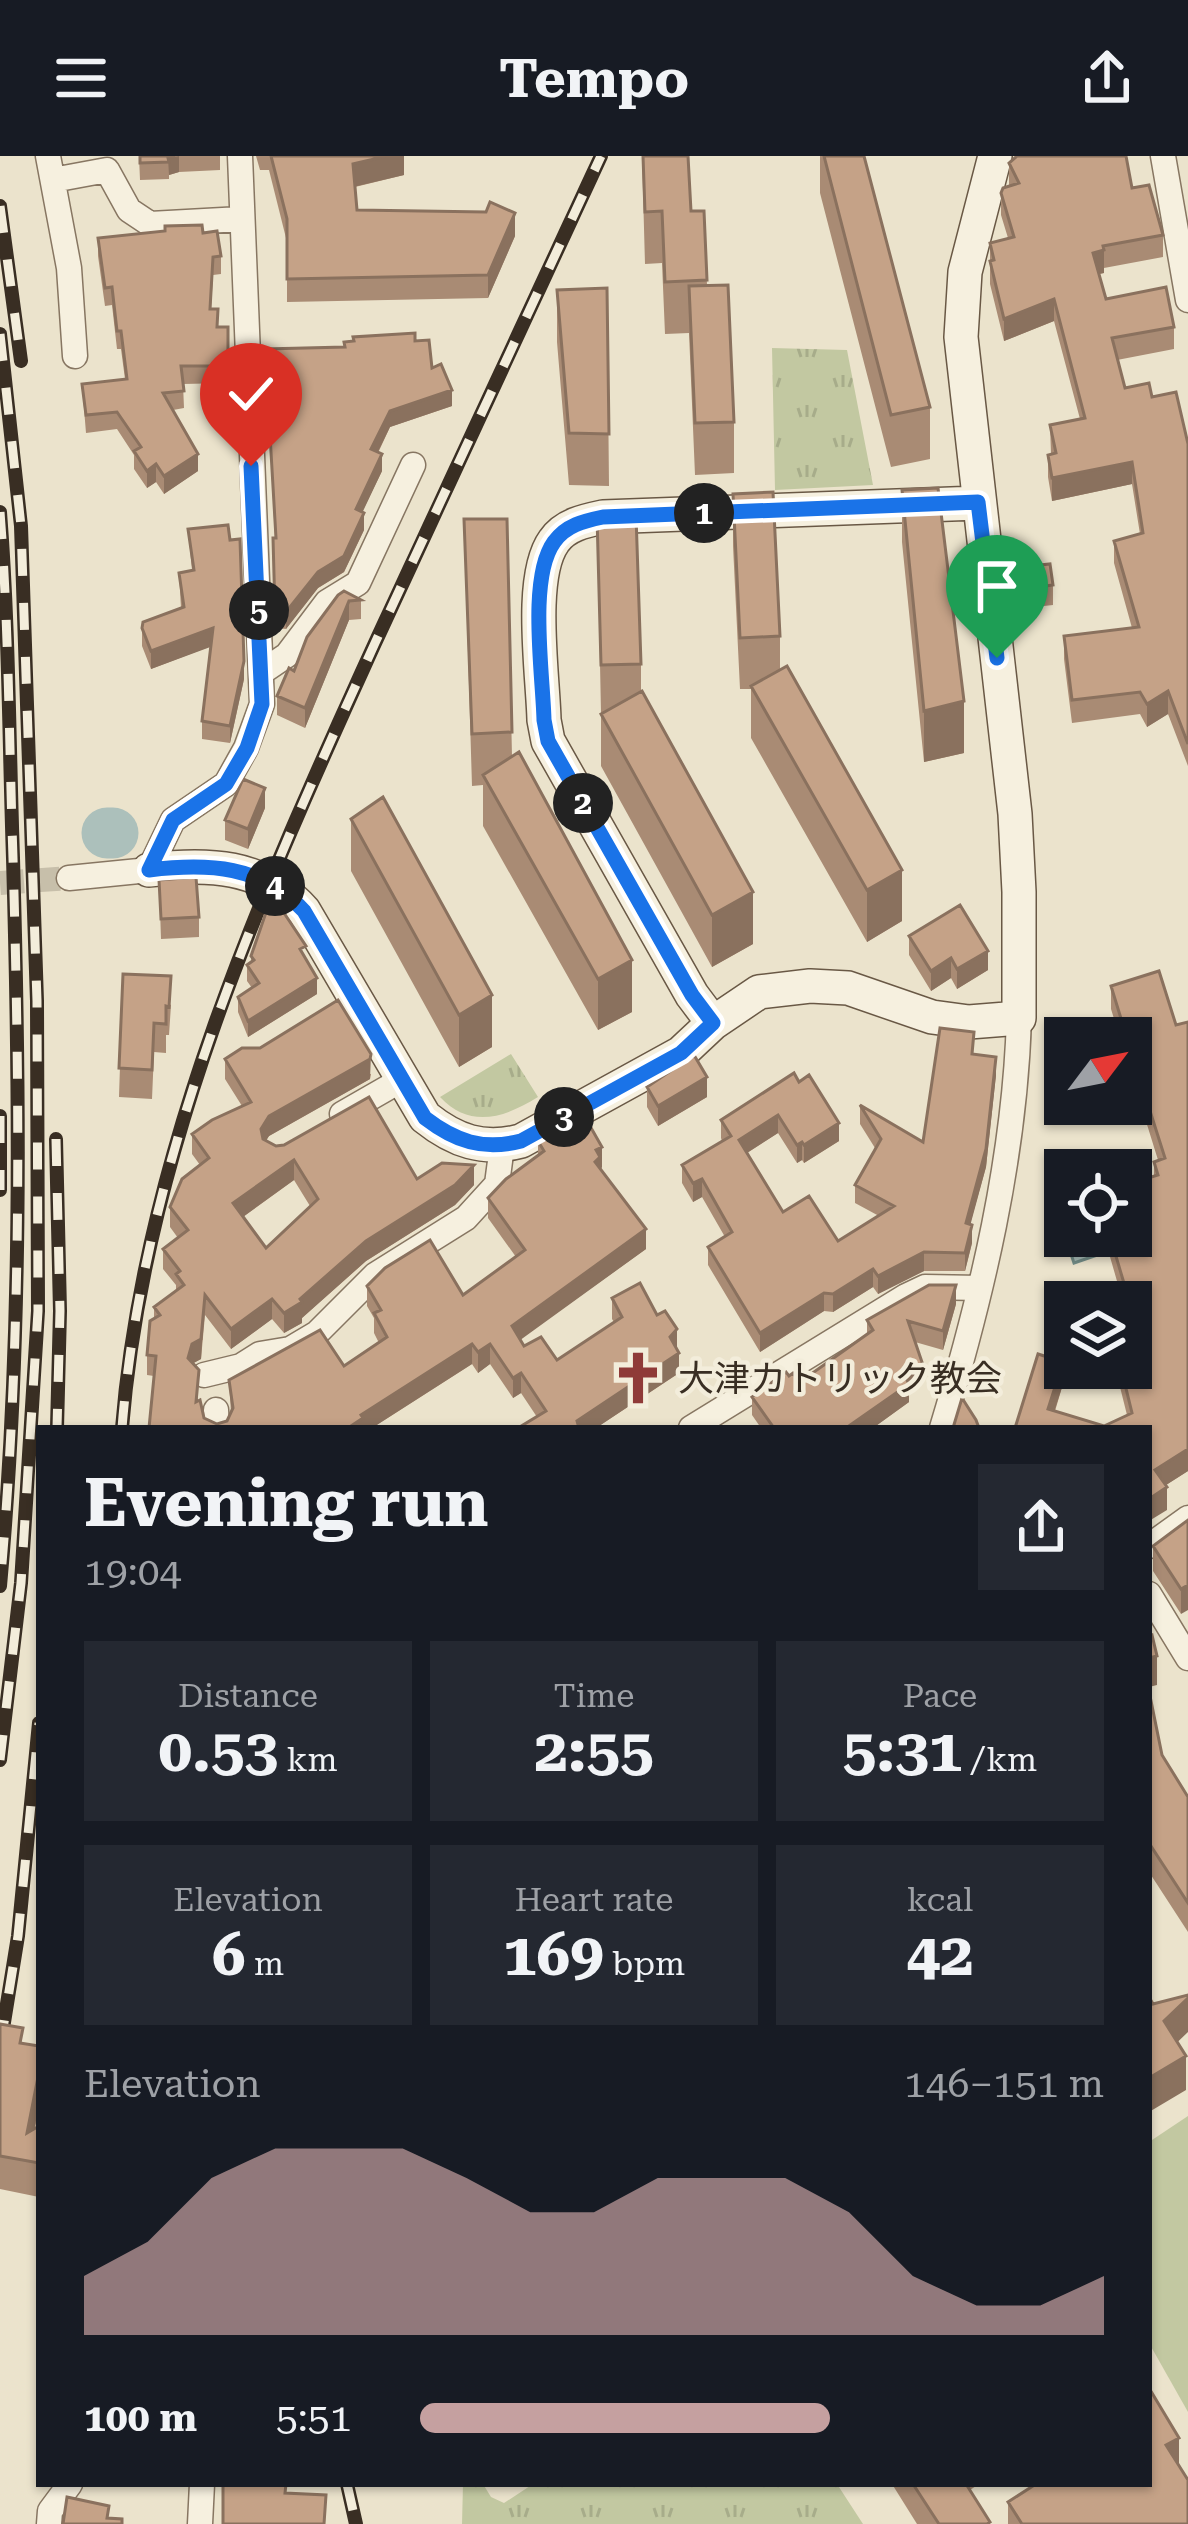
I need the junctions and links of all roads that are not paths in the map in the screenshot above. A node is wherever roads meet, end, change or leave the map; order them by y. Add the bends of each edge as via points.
1 (240, 156) edge
2 (995, 156) edge
3 (1163, 156) edge
4 (51, 168) edge
5 (241, 219) junction
6 (1188, 300) edge
7 (75, 356) dead end
8 (412, 465) dead end
9 (978, 502) junction
10 (262, 672) junction
11 (149, 870) junction
12 (69, 878) tunnel mouth
13 (1018, 1018) junction
14 (713, 1023) junction
15 (403, 1079) junction
16 (313, 1130) edge
17 (502, 1146) junction
18 (980, 1288) junction
19 (204, 1375) edge
20 (696, 1425) edge
21 (943, 1425) edge
22 (1188, 1518) edge
23 (1152, 1544) edge
24 (1152, 1599) edge
25 (1188, 1658) edge
26 (68, 2487) edge
27 (202, 2487) edge
28 (49, 2524) edge
29 (200, 2524) edge

1 - 5 street
2 - 9 street via 965,272 961,337
3 - 6 street
4 - 5 street via 107,170 129,210 150,224
4 - 7 street
5 - 10 street
8 - 10 street via 358,583 327,602 287,655
9 - 13 street via 1015,814
9 - 14 street via 603,517 578,522 545,557 548,741
10 - 11 street via 262,704 247,748 226,784 173,820
11 - 12 street
11 - 15 street via 229,868 284,891 304,911 342,998
13 - 14 street via 932,1017 848,988 811,986 759,992
13 - 18 street via 1015,1089
14 - 17 street via 681,1053
15 - 16 street
15 - 17 street via 425,1118 447,1135
17 - 19 street via 497,1184 466,1217 375,1275 317,1333
18 - 20 street via 925,1287 906,1296
18 - 21 street
22 - 23 street
24 - 25 street
26 - 28 street
27 - 29 street

